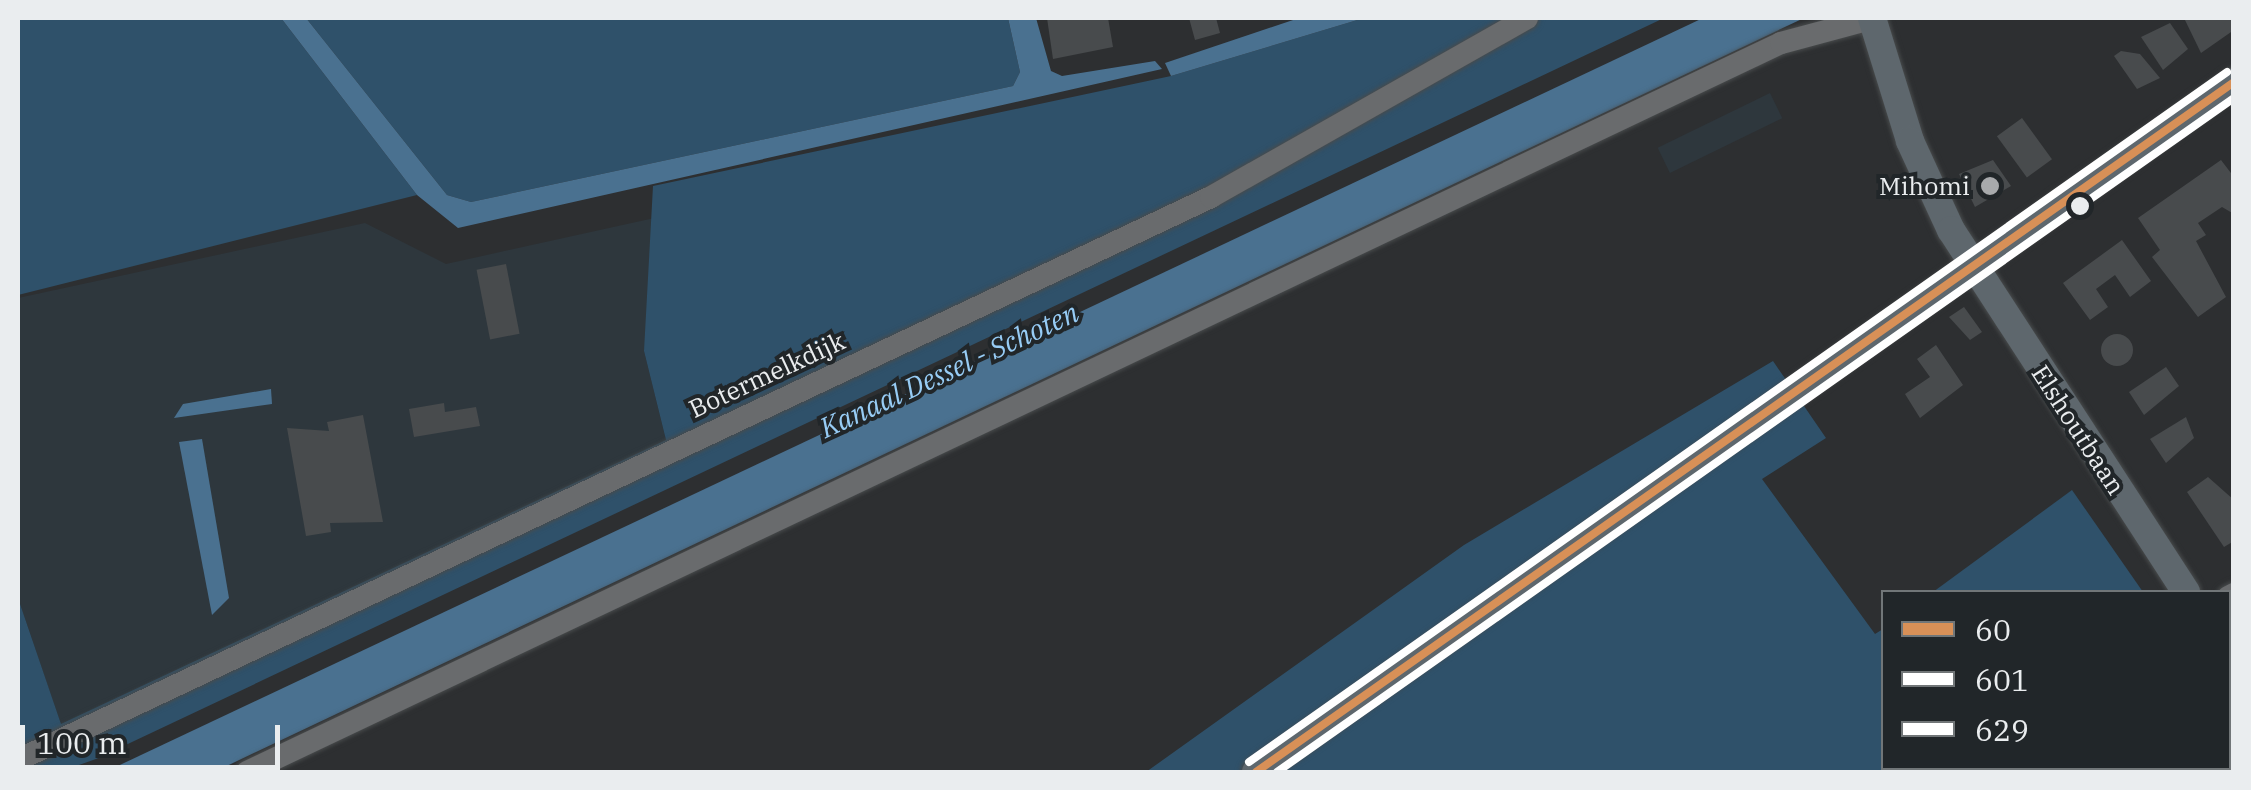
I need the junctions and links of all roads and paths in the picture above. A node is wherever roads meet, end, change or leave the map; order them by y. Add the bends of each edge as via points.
1 (1528, 18) edge
2 (1873, 18) edge
3 (2234, 82) edge
4 (1973, 266) junction
5 (2185, 590) edge
6 (18, 739) edge
7 (44, 748) junction
8 (18, 760) edge
9 (246, 772) edge
10 (1256, 772) edge

1 - 7 street, Botermelkdijk via 1210,197
2 - 4 main road, Elshoutbaan via 1918,163
2 - 9 street via 1780,44
3 - 4 main road
4 - 5 main road, Elshoutbaan
4 - 10 main road
6 - 7 street
7 - 8 street, Botermelkdijk

